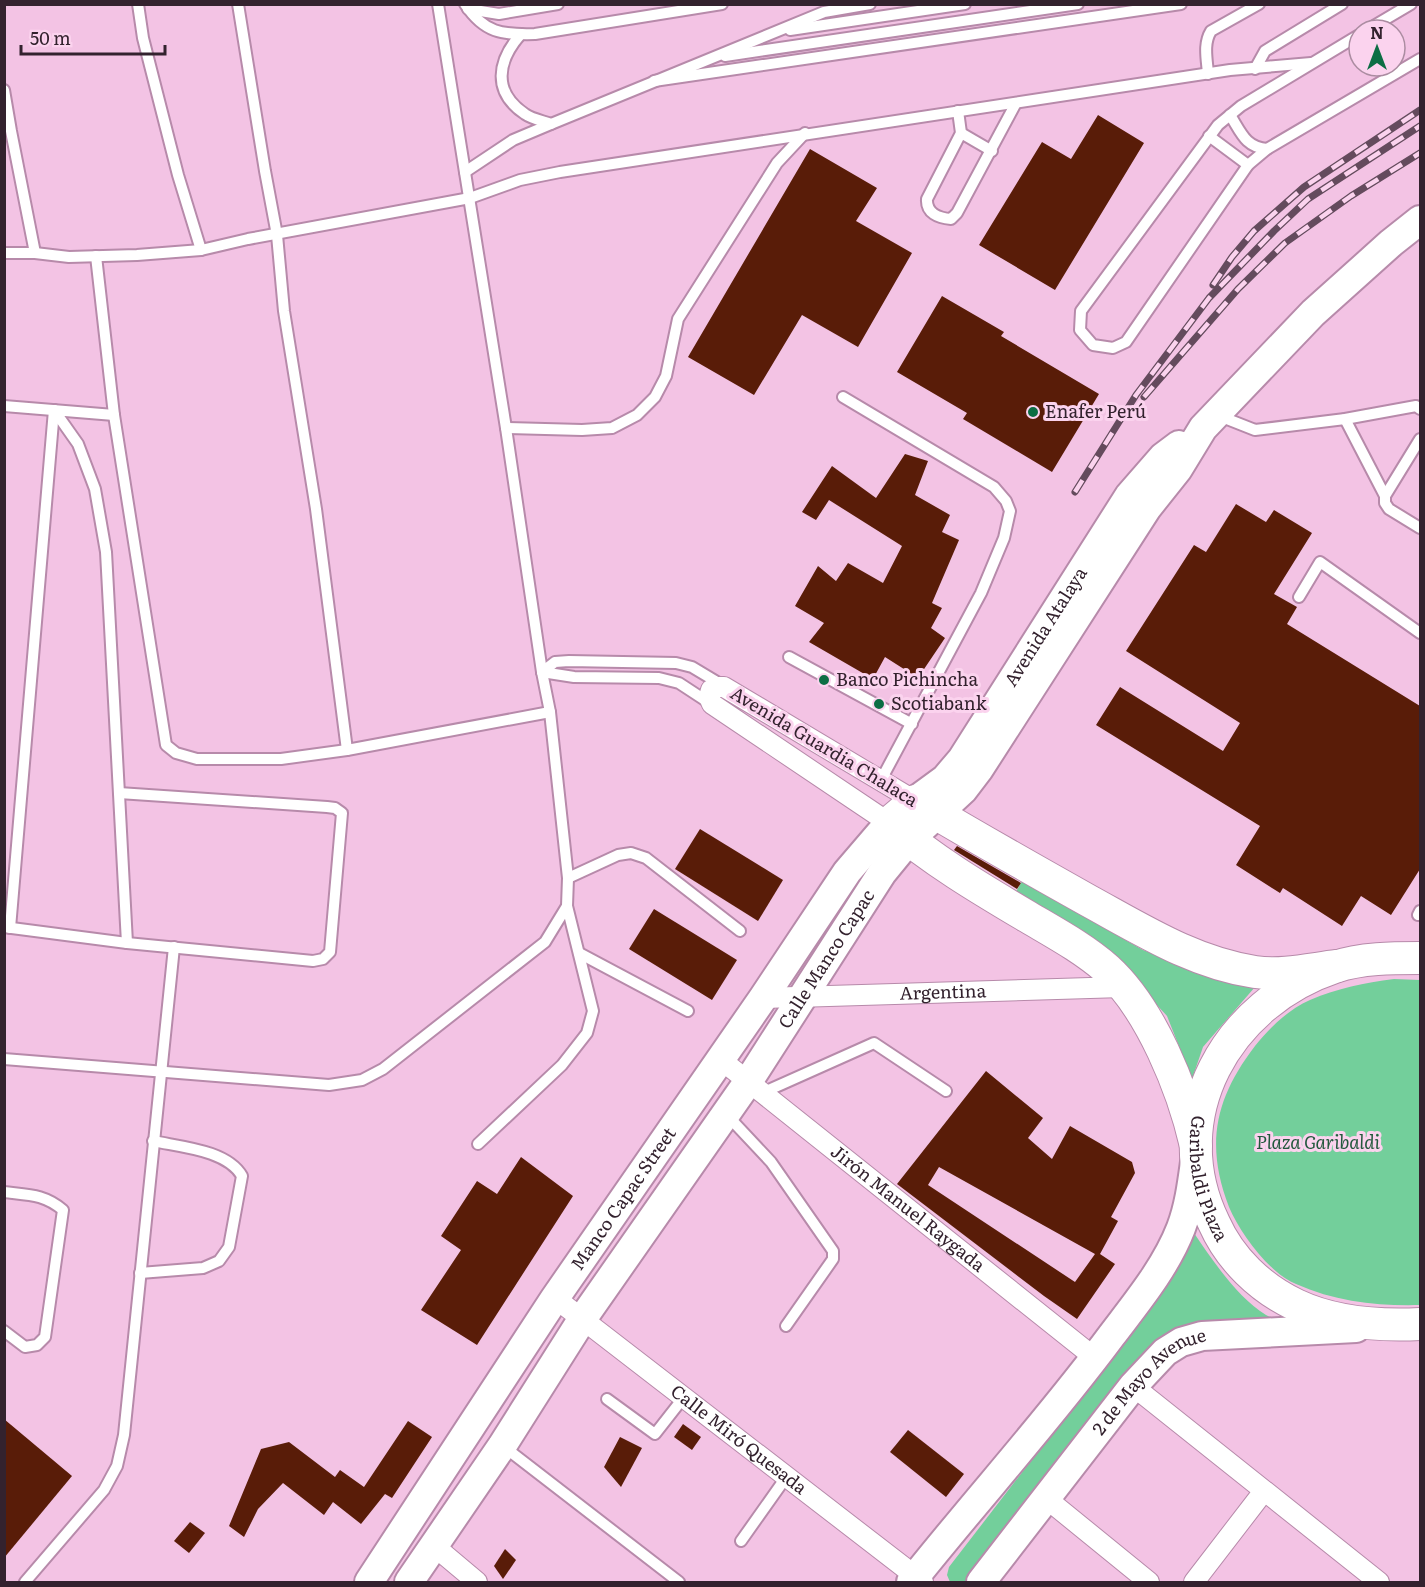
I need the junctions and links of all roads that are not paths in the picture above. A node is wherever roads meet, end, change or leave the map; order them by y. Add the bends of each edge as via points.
1 (138, 4) edge
2 (238, 4) edge
3 (438, 4) edge
4 (558, 4) edge
5 (722, 4) edge
6 (870, 4) edge
7 (965, 4) edge
8 (1078, 4) edge
9 (1181, 4) edge
10 (1258, 4) edge
11 (1342, 4) edge
12 (1411, 4) edge
13 (466, 7) edge
14 (1387, 18) edge
15 (774, 32) junction
16 (521, 34) junction
17 (1347, 42) edge
18 (709, 59) junction
19 (1420, 59) edge
20 (1311, 63) junction
21 (1255, 69) junction
22 (1208, 74) junction
23 (654, 81) junction
24 (4, 90) edge
25 (1016, 103) junction
26 (958, 111) junction
27 (1230, 115) junction
28 (551, 124) junction
29 (805, 133) junction
30 (961, 133) junction
31 (1209, 136) junction
32 (1267, 149) junction
33 (992, 152) junction
34 (1248, 165) junction
35 (465, 172) junction
36 (470, 198) junction
37 (1420, 220) edge
38 (277, 235) junction
39 (201, 250) junction
40 (4, 253) edge
41 (35, 253) junction
42 (96, 256) junction
43 (843, 397) dead end
44 (1419, 404) edge
45 (4, 406) edge
46 (54, 410) junction
47 (114, 415) junction
48 (1345, 419) junction
49 (1210, 421) junction
50 (506, 428) junction
51 (1420, 439) edge
52 (1385, 496) junction
53 (1420, 528) edge
54 (1299, 597) dead end
55 (1420, 633) edge
56 (789, 657) dead end
57 (542, 672) junction
58 (724, 687) junction
59 (712, 704) junction
60 (550, 712) junction
61 (912, 724) junction
62 (819, 743) junction
63 (347, 750) junction
64 (805, 765) junction
65 (881, 780) junction
66 (119, 793) junction
67 (926, 808) junction
68 (899, 832) junction
69 (567, 878) junction
70 (567, 906) junction
71 (7, 928) edge
72 (740, 931) dead end
73 (126, 943) junction
74 (174, 947) junction
75 (579, 953) junction
76 (1420, 958) edge
77 (1337, 966) junction
78 (1123, 987) junction
79 (801, 997) junction
80 (763, 998) junction
81 (688, 1011) dead end
82 (4, 1059) edge
83 (720, 1059) junction
84 (160, 1072) junction
85 (755, 1088) junction
86 (945, 1091) dead end
87 (726, 1113) junction
88 (153, 1141) junction
89 (478, 1144) dead end
90 (1196, 1150) junction
91 (4, 1192) edge
92 (140, 1273) junction
93 (555, 1298) junction
94 (583, 1318) junction
95 (1408, 1325) edge
96 (786, 1326) dead end
97 (4, 1331) edge
98 (1095, 1358) junction
99 (1133, 1386) junction
100 (684, 1397) junction
101 (607, 1399) dead end
102 (502, 1446) junction
103 (787, 1476) junction
104 (1264, 1491) junction
105 (1047, 1499) junction
106 (741, 1541) dead end
107 (433, 1545) junction
108 (917, 1581) edge
109 (25, 1582) edge
110 (369, 1582) edge
111 (409, 1582) edge
112 (477, 1582) edge
113 (679, 1582) edge
114 (981, 1582) edge
115 (1149, 1582) edge
116 (1194, 1582) edge
117 (1379, 1582) edge

1 - 39 lane via 143,39
2 - 38 lane
3 - 35 lane
4 - 13 lane via 499,14
5 - 16 lane
6 - 15 lane via 824,12
7 - 15 lane
8 - 18 lane
9 - 23 lane
10 - 22 lane via 1211,31 1206,45
11 - 21 lane via 1265,51
12 - 14 lane
13 - 16 lane via 474,19 490,30
15 - 18 lane
16 - 28 lane via 509,47 501,68 504,90 526,116
17 - 20 lane
18 - 23 lane
19 - 32 lane
20 - 21 lane
20 - 27 lane
21 - 22 lane
22 - 25 lane
23 - 28 lane
24 - 41 lane
25 - 26 lane
25 - 33 lane
26 - 29 lane
26 - 30 lane
27 - 31 lane
27 - 32 lane via 1247,142
28 - 35 lane via 513,140
29 - 36 lane via 560,172 520,180
29 - 50 lane via 777,163 678,318 666,376 655,397 638,415 612,428
30 - 33 lane
30 - 33 lane via 927,198 929,211 951,219
31 - 34 lane
31 - 34 lane via 1081,310 1080,330 1093,345 1113,348 1126,342
32 - 34 lane
35 - 36 lane
36 - 38 lane
36 - 50 lane
37 - 49 main road, Avenida Atalaya via 1312,313
38 - 39 lane
38 - 63 lane via 284,311 316,509
39 - 42 lane
40 - 41 lane
41 - 42 lane
42 - 47 lane
43 - 61 lane via 994,487 1010,511 1004,538 981,593
44 - 48 lane
45 - 46 lane
46 - 47 lane
46 - 66 lane via 78,444 95,489 106,552
46 - 71 lane
47 - 63 lane via 166,746 197,759 282,759
48 - 49 lane via 1256,430
48 - 52 lane
49 - 67 main road, Avenida Atalaya via 1147,508 979,769 963,790
50 - 57 lane
51 - 52 lane
52 - 53 lane via 1389,509
54 - 55 lane via 1320,562
56 - 61 lane
57 - 58 lane via 555,662 676,663 692,667
57 - 59 lane via 574,677 658,678 679,683
57 - 60 lane
58 - 59 street, Avenida Guardia Chalaca via 711,690
58 - 62 street, Avenida Guardia Chalaca
59 - 64 street, Avenida Guardia Chalaca
60 - 63 lane
60 - 69 lane
61 - 65 lane
62 - 64 street
62 - 65 street, Avenida Guardia Chalaca
64 - 68 street, Avenida Guardia Chalaca
65 - 67 street, Avenida Guardia Chalaca
66 - 73 lane
66 - 74 lane via 327,807 342,813 330,952 323,959
67 - 68 main road, Avenida Atalaya
67 - 77 main road, Avenida Guardia Chalaca via 1180,950 1257,972
68 - 78 main road, Avenida Guardia Chalaca via 945,867 1083,950
68 - 79 main road, Calle Manco Capac via 882,873
68 - 80 main road, Manco Capac Street via 847,872
69 - 70 lane
69 - 72 lane via 631,853 646,858
70 - 75 lane
70 - 84 lane via 545,942 383,1069 362,1080 329,1085
71 - 73 lane
73 - 74 lane
74 - 84 lane
75 - 81 lane
75 - 89 lane via 593,1011 587,1033 562,1065
76 - 77 main road, Garibaldi Plaza
77 - 90 main road, Garibaldi Plaza via 1287,987 1264,1004 1231,1040 1206,1087
78 - 79 street, Argentina
78 - 90 main road, Avenida Guardia Chalaca via 1153,1032 1178,1085
79 - 80 street, Argentina
79 - 85 main road, Calle Manco Capac
80 - 83 main road, Manco Capac Street
82 - 84 lane
83 - 85 street, Jirón Manuel Raygada
83 - 93 main road, Manco Capac Street
84 - 88 lane
85 - 86 lane via 874,1043
85 - 87 main road, Manco Capac Street
85 - 98 street, Jirón Manuel Raygada
87 - 94 main road, Manco Capac Street
87 - 96 lane via 771,1162 833,1251 833,1259
88 - 92 lane
88 - 92 lane via 217,1155 237,1166 242,1176 229,1247 219,1261 203,1268
90 - 95 main road, Garibaldi Plaza via 1200,1186 1209,1213 1236,1260 1253,1276 1296,1305 1322,1314 1361,1323
90 - 98 main road via 1188,1206 1180,1230 1151,1281
91 - 97 lane via 52,1200 63,1210 45,1337 37,1345 25,1347
92 - 109 lane via 124,1435 117,1466 104,1490
93 - 94 street, Calle Miró Quesada
93 - 110 main road, Manco Capac Street
94 - 100 street, Calle Miró Quesada
94 - 102 main road, Manco Capac Street
95 - 99 main road, 2 de Mayo Avenue via 1202,1336 1165,1352
98 - 108 main road
99 - 104 street
99 - 105 main road, 2 de Mayo Avenue
100 - 101 lane via 655,1434
100 - 103 street, Calle Miró Quesada
102 - 107 main road, Manco Capac Street
102 - 113 lane
103 - 106 lane
103 - 108 street, Calle Miró Quesada
104 - 116 street
104 - 117 street
105 - 114 main road, 2 de Mayo Avenue
105 - 115 street
107 - 111 main road, Manco Capac Street
107 - 112 street

